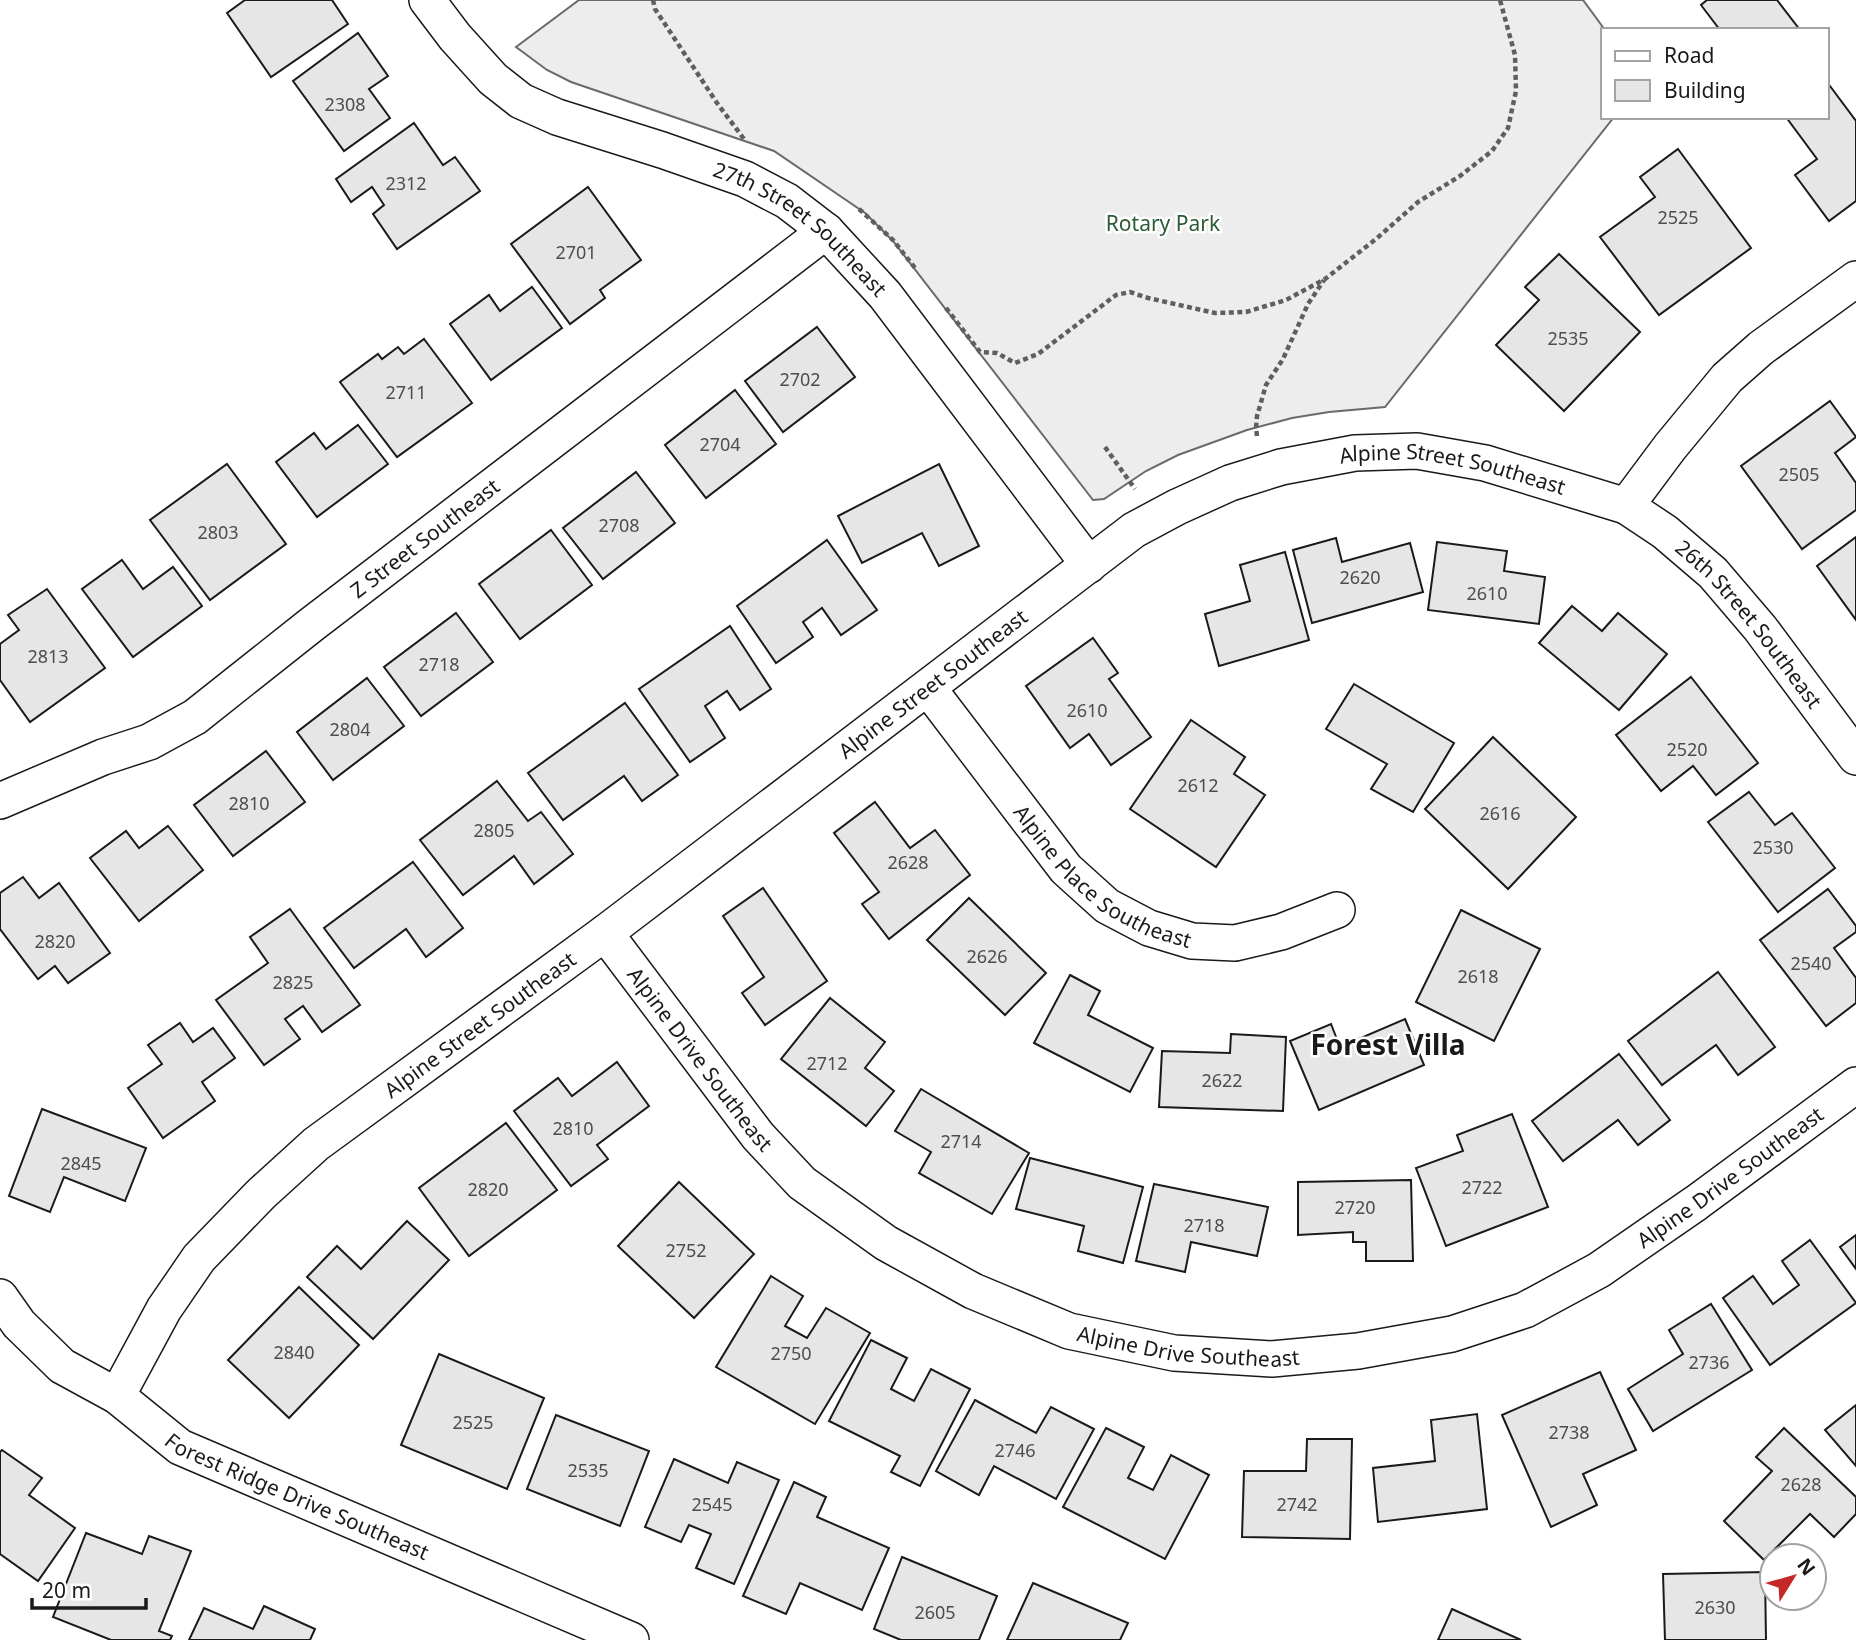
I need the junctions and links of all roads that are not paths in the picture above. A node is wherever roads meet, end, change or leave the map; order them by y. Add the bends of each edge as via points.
1 (428, 0) edge
2 (826, 231) junction
3 (1856, 279) edge
4 (1626, 506) junction
5 (1089, 565) junction
6 (929, 688) junction
7 (1856, 757) edge
8 (0, 801) edge
9 (1337, 910) dead end
10 (605, 933) junction
11 (1856, 1085) edge
12 (0, 1297) edge
13 (117, 1396) junction
14 (631, 1640) edge

1 - 2 street, 27th Street Southeast via 493,79 521,101 746,179 787,201
2 - 5 street, 27th Street Southeast via 885,295
2 - 8 street, Z Street Southeast via 195,717 149,741
3 - 4 street via 1727,378
4 - 5 street, Alpine Street Southeast via 1485,463 1416,451 1355,453 1280,467 1230,483 1134,530
4 - 7 street, 26th Street Southeast via 1713,573
5 - 6 street, Alpine Street Southeast
6 - 9 street, Alpine Place Southeast via 1066,869 1107,906 1149,928 1192,941 1235,943 1281,932
6 - 10 street, Alpine Street Southeast
10 - 11 street, Alpine Drive Southeast via 758,1136 802,1182 886,1243 973,1291 1069,1331 1174,1353 1272,1359 1358,1351 1452,1334 1525,1310 1599,1270
10 - 13 street, Alpine Street Southeast via 316,1144 261,1194 199,1258 164,1309
12 - 13 street, Forest Ridge Drive Southeast via 19,1324 62,1366
13 - 14 street, Forest Ridge Drive Southeast via 180,1447

